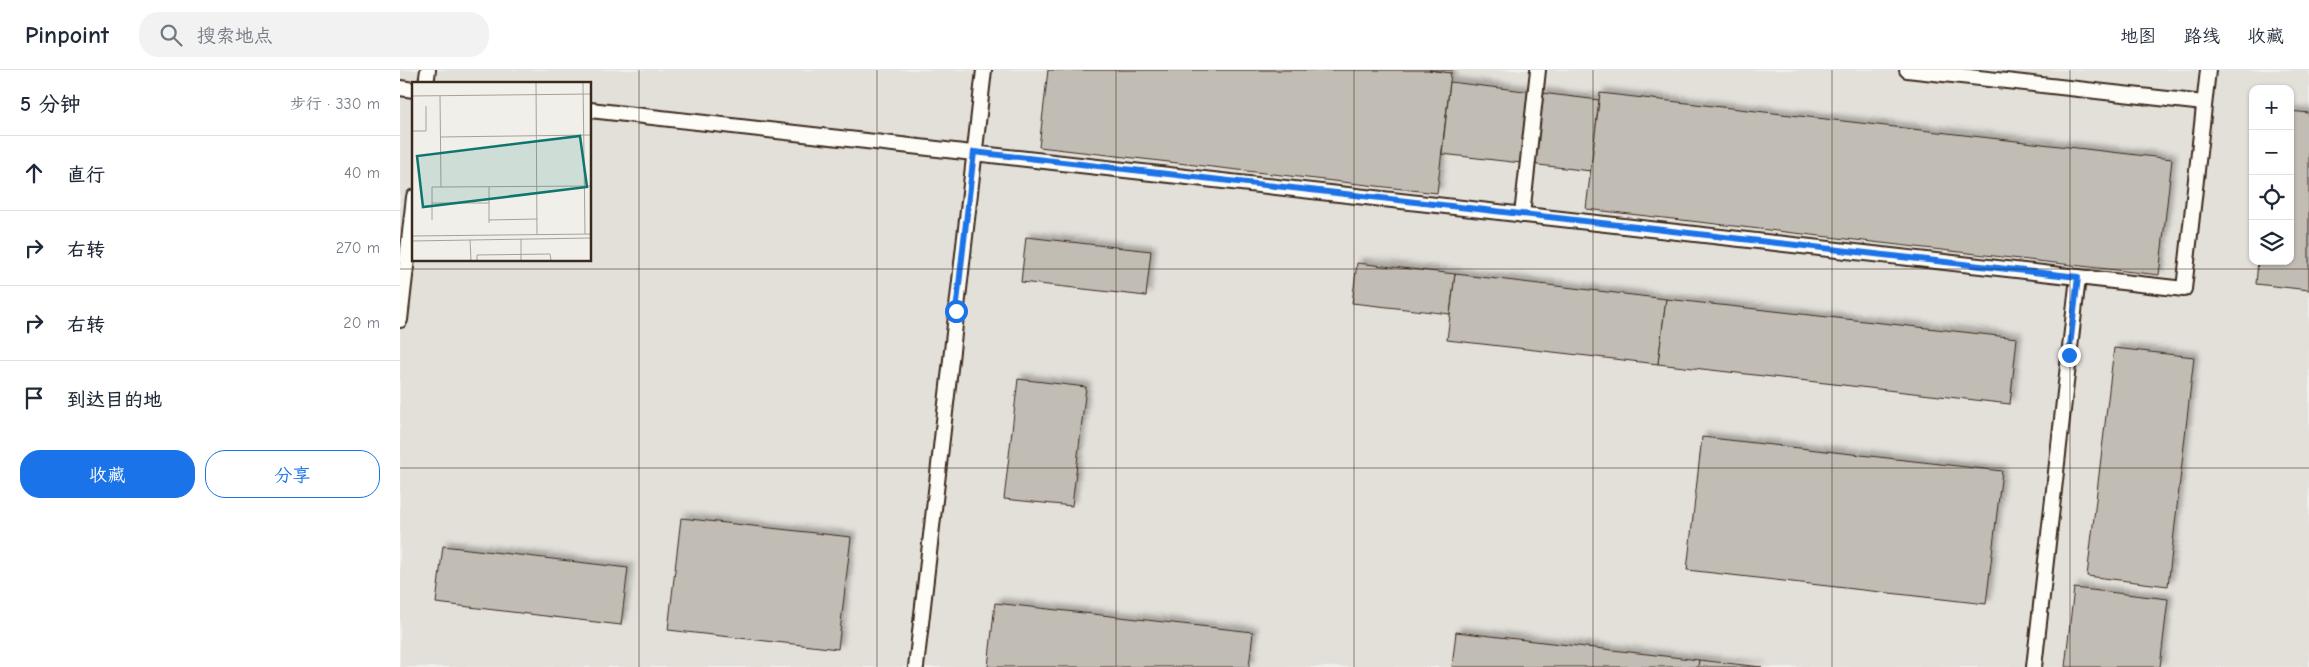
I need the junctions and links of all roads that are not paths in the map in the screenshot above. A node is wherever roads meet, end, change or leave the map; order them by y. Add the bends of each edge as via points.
1 (984, 70) edge
2 (1538, 70) edge
3 (1907, 70) edge
4 (2208, 70) edge
5 (2204, 103) junction
6 (591, 110) edge
7 (974, 152) junction
8 (412, 215) edge
9 (1522, 215) junction
10 (2078, 277) junction
11 (400, 320) edge
12 (916, 667) edge
13 (2034, 667) edge

1 - 7 lane
2 - 9 lane
3 - 5 lane
4 - 5 lane
5 - 10 lane via 2184,289
6 - 7 lane
7 - 9 lane
7 - 12 lane
8 - 11 lane
9 - 10 lane
10 - 13 lane

